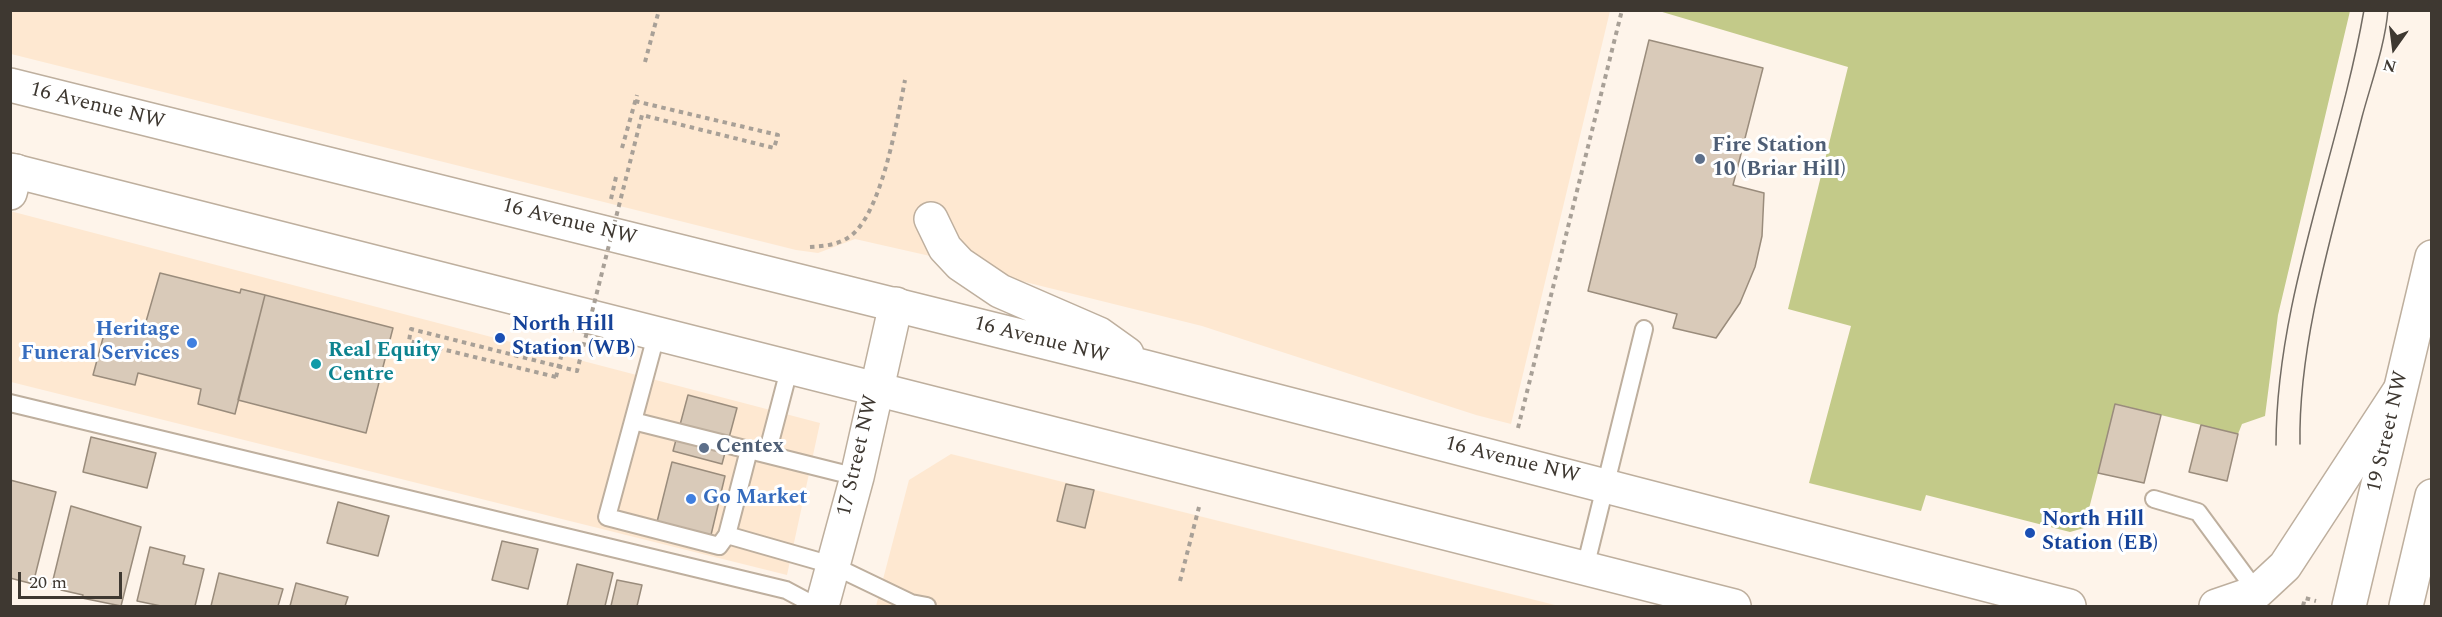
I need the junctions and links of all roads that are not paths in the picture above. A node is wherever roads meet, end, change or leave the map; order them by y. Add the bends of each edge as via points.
1 (10, 85) edge
2 (12, 178) edge
3 (931, 219) dead end
4 (2432, 257) edge
5 (896, 304) junction
6 (1644, 329) dead end
7 (657, 332) junction
8 (790, 366) junction
9 (1145, 367) junction
10 (875, 388) junction
11 (2398, 393) junction
12 (10, 403) edge
13 (633, 421) junction
14 (749, 450) junction
15 (767, 454) junction
16 (857, 477) junction
17 (1606, 485) junction
18 (2432, 496) edge
19 (2154, 499) dead end
20 (727, 535) junction
21 (832, 565) junction
22 (1585, 568) junction
23 (2257, 592) junction
24 (816, 606) edge
25 (822, 606) edge
26 (927, 606) edge
27 (1734, 606) edge
28 (2068, 606) edge
29 (2216, 606) edge
30 (2349, 606) edge
31 (2406, 606) edge

1 - 5 main road, 16 Avenue NW
2 - 7 main road
3 - 9 main road via 945,248 960,264 1000,291 1099,334
4 - 11 main road, 19 Street NW
5 - 9 main road, 16 Avenue NW
5 - 10 main road, 17 Street NW
6 - 17 lane
7 - 8 main road
7 - 13 lane
8 - 10 main road
8 - 15 lane
9 - 17 main road, 16 Avenue NW
10 - 16 main road, 17 Street NW
10 - 22 main road
11 - 23 main road via 2285,566
11 - 30 main road, 19 Street NW
12 - 24 lane via 786,590
13 - 14 lane
13 - 20 lane via 607,517 719,546
14 - 15 lane
14 - 20 lane
15 - 16 lane
16 - 21 main road, 17 Street NW
17 - 22 lane
17 - 28 main road, 16 Avenue NW
18 - 31 main road
19 - 23 lane via 2198,512
20 - 21 lane
21 - 25 main road, 17 Street NW
21 - 26 lane via 911,603
22 - 27 main road
23 - 29 main road

